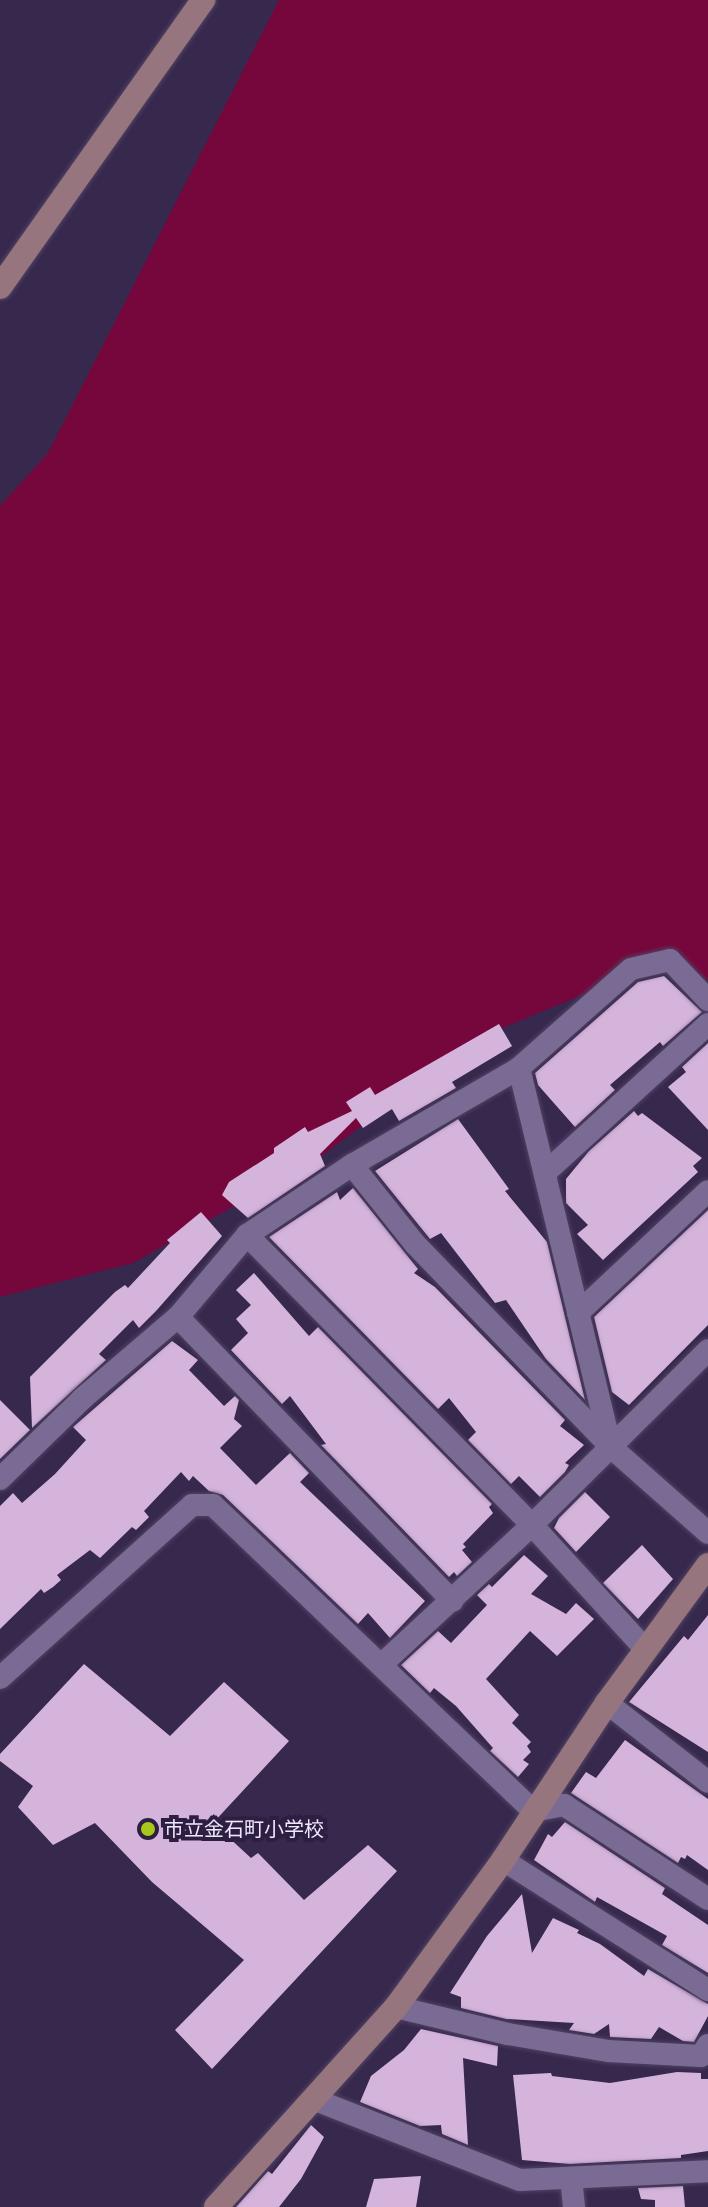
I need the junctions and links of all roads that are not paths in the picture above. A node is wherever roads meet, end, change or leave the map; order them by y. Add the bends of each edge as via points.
1 (203, 0) edge
2 (0, 287) edge
3 (708, 1000) edge
4 (708, 1024) edge
5 (519, 1068) junction
6 (352, 1165) junction
7 (545, 1173) junction
8 (708, 1191) edge
9 (247, 1235) junction
10 (578, 1313) junction
11 (178, 1317) junction
12 (708, 1350) edge
13 (612, 1448) junction
14 (0, 1479) edge
15 (532, 1525) junction
16 (708, 1533) edge
17 (708, 1565) edge
18 (452, 1601) junction
19 (646, 1650) junction
20 (381, 1665) junction
21 (0, 1678) edge
22 (607, 1703) junction
23 (706, 1777) edge
24 (533, 1811) junction
25 (503, 1860) junction
26 (708, 1899) edge
27 (708, 1990) edge
28 (396, 2007) junction
29 (708, 2045) edge
30 (313, 2099) junction
31 (708, 2171) edge
32 (571, 2178) junction
33 (216, 2207) edge
34 (574, 2207) edge

1 - 2 street
3 - 5 street via 670,960 631,969
4 - 7 street
5 - 6 street
5 - 7 street
6 - 9 street
6 - 13 street via 415,1244
7 - 10 street
8 - 10 street
9 - 11 street
9 - 15 street
10 - 13 street
11 - 14 street via 83,1398
11 - 18 street
12 - 13 street
13 - 15 street
13 - 16 street
15 - 18 street
15 - 19 street
17 - 19 street
18 - 20 street
19 - 22 street
20 - 21 street via 213,1505 192,1505
20 - 24 street
22 - 23 street
22 - 24 street
24 - 25 street
24 - 26 street via 564,1805
25 - 27 street
25 - 28 street
28 - 29 street via 608,2051 701,2056
28 - 30 street
30 - 32 street via 520,2180
30 - 33 street
31 - 32 street
32 - 34 street

